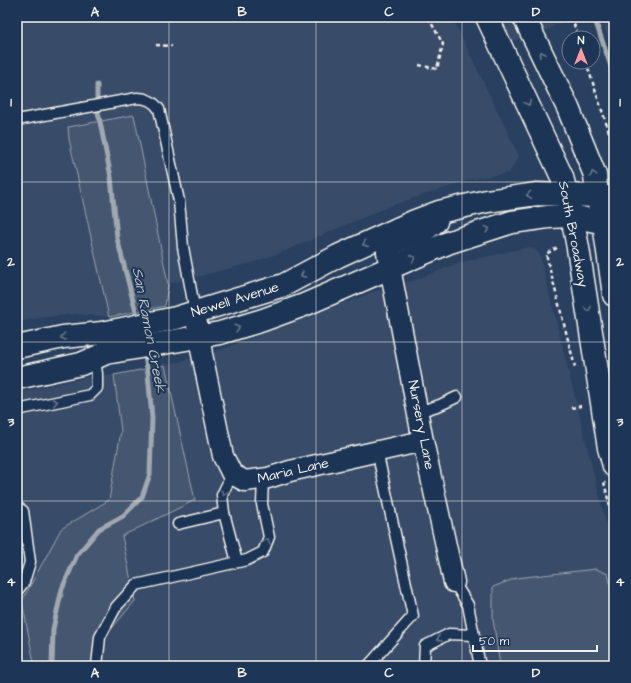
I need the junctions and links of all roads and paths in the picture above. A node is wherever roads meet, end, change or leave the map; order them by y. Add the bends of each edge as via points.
1 (428, 17) edge
2 (487, 17) edge
3 (524, 17) edge
4 (572, 17) edge
5 (576, 30) edge
6 (156, 45) dead end
7 (172, 46) dead end
8 (419, 65) dead end
9 (589, 70) edge
10 (17, 120) edge
11 (614, 146) edge
12 (606, 197) edge
13 (570, 206) junction
14 (439, 212) junction
15 (609, 224) edge
16 (390, 268) junction
17 (614, 295) edge
18 (195, 312) junction
19 (199, 336) junction
20 (17, 347) edge
21 (101, 348) junction
22 (17, 378) edge
23 (457, 397) dead end
24 (581, 406) dead end
25 (571, 408) dead end
26 (17, 410) edge
27 (418, 412) junction
28 (423, 440) junction
29 (377, 451) junction
30 (614, 466) edge
31 (232, 474) junction
32 (263, 479) junction
33 (17, 507) edge
34 (224, 513) junction
35 (178, 524) dead end
36 (238, 562) junction
37 (454, 582) joint
38 (17, 590) edge
39 (473, 635) junction
40 (97, 666) edge
41 (368, 666) edge
42 (424, 666) edge
43 (480, 666) edge

1 - 8 path via 443,44 437,69
2 -> 13 street, South Broadway via 562,176
12 -> 3 street, South Broadway via 568,108
4 - 5 path
6 - 7 path
9 - 11 path
10 - 18 lane via 137,98 154,102 159,109 179,201 182,247
12 - 13 street, Newell Avenue
12 - 15 street, South Broadway
13 -> 14 street, Newell Avenue via 537,194 487,201
13 - 15 street, Newell Avenue
16 -> 13 street, Newell Avenue via 450,242 512,222 548,217
13 -> 30 street, South Broadway
14 - 16 street via 438,222 425,231 394,244 387,252
14 -> 18 street, Newell Avenue via 338,256 284,285
15 - 17 street, South Broadway
19 -> 16 street, Newell Avenue via 220,333 305,309
16 - 27 street, Nursery Lane
18 - 19 street
18 - 21 street, Newell Avenue via 167,320
19 - 21 street, Newell Avenue via 168,343
19 - 31 street via 223,456
21 -> 20 street, Newell Avenue via 63,337
21 - 22 street, Newell Avenue via 81,364
26 -> 21 lane via 90,395 97,388
23 - 27 lane
24 - 25 path
27 - 28 street, Nursery Lane
28 - 29 street, Maria Lane
28 - 37 street, Nursery Lane
29 - 32 street, Maria Lane
29 - 41 lane via 413,616
31 - 32 street, Maria Lane via 245,481
31 -> 34 lane via 222,495
36 -> 32 lane via 263,552 269,537 262,504
33 - 38 lane via 23,511 30,562 24,582
34 - 35 lane
34 - 36 lane
36 - 40 lane via 136,585 116,607 100,637
37 - 39 lane via 468,605
39 -> 42 lane via 449,634 425,646
39 - 43 lane

